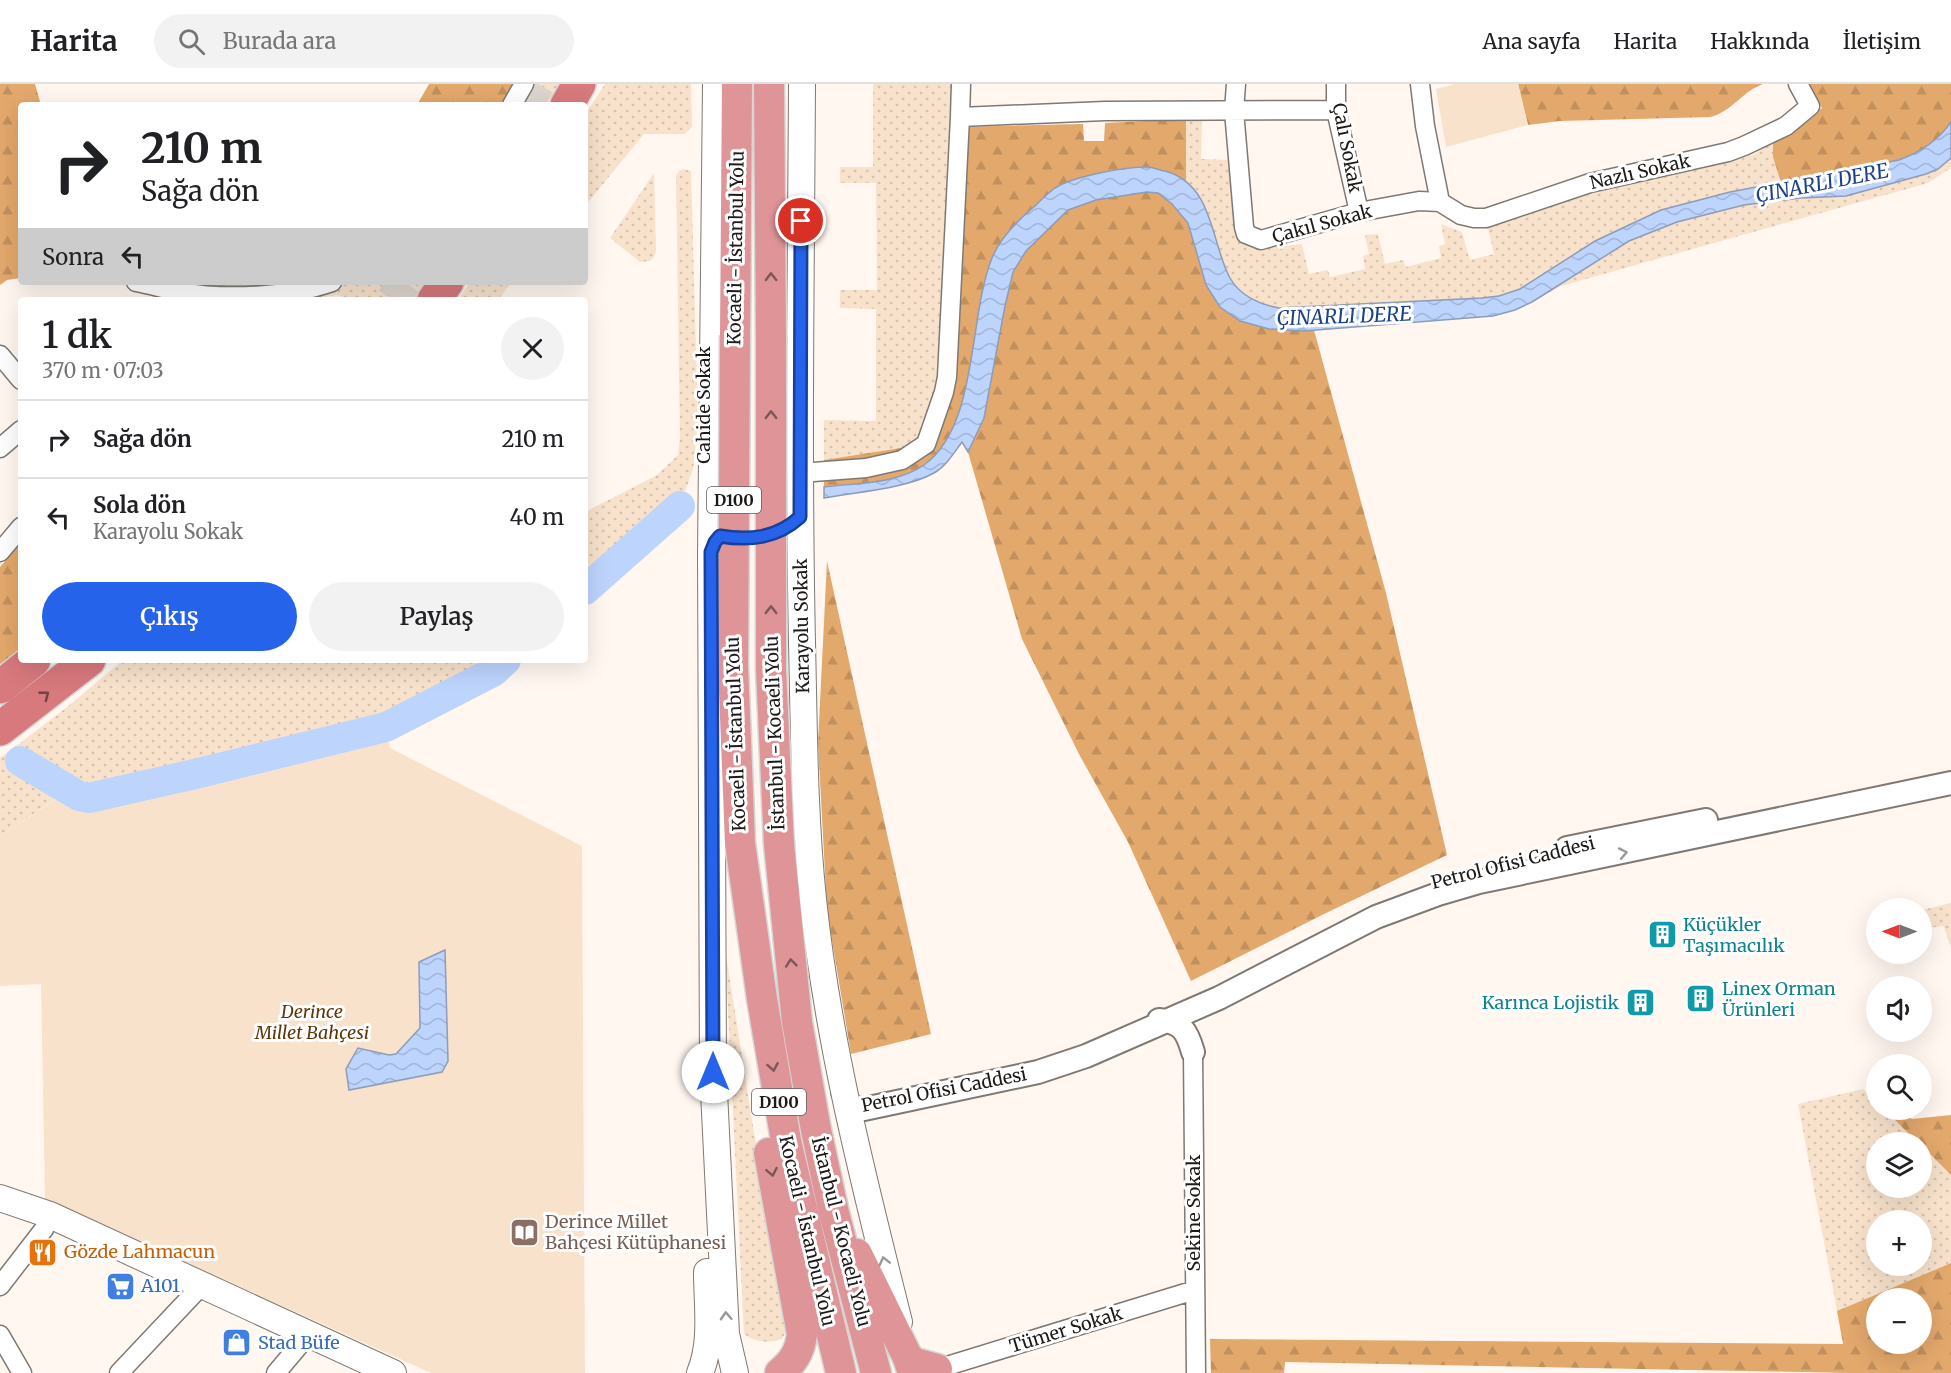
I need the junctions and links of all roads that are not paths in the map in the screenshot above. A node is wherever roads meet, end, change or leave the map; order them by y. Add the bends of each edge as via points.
1 (524, 84) edge
2 (579, 84) edge
3 (704, 84) edge
4 (716, 84) edge
5 (737, 84) edge
6 (769, 84) edge
7 (802, 84) edge
8 (961, 84) edge
9 (1236, 84) edge
10 (1336, 84) edge
11 (1420, 84) edge
12 (1798, 84) edge
13 (514, 102) edge
14 (569, 102) edge
15 (1336, 110) junction
16 (1234, 111) junction
17 (960, 117) junction
18 (1440, 202) junction
19 (1359, 212) junction
20 (150, 285) edge
21 (321, 285) edge
22 (328, 285) edge
23 (307, 297) edge
24 (0, 355) edge
25 (18, 376) edge
26 (18, 433) edge
27 (0, 448) edge
28 (795, 498) junction
29 (713, 524) junction
30 (18, 531) edge
31 (790, 538) junction
32 (0, 552) edge
33 (30, 663) edge
34 (85, 663) edge
35 (0, 687) edge
36 (0, 729) edge
37 (1951, 770) edge
38 (1951, 783) edge
39 (740, 843) junction
40 (1217, 991) junction
41 (1196, 1008) junction
42 (1167, 1021) junction
43 (1135, 1028) junction
44 (1193, 1052) junction
45 (843, 1092) junction
46 (864, 1109) junction
47 (855, 1146) junction
48 (0, 1198) edge
49 (0, 1213) edge
50 (834, 1213) junction
51 (47, 1222) junction
52 (0, 1286) edge
53 (1195, 1290) junction
54 (197, 1291) junction
55 (0, 1335) edge
56 (304, 1340) junction
57 (923, 1368) edge
58 (380, 1372) edge
59 (22, 1373) edge
60 (119, 1373) edge
61 (276, 1373) edge
62 (700, 1373) edge
63 (735, 1373) edge
64 (780, 1373) edge
65 (841, 1373) edge
66 (876, 1373) edge
67 (1196, 1373) edge

1 - 13 street
2 - 14 highway
3 - 29 main road, Cahide Sokak
4 - 29 main road, Cahide Sokak
5 - 39 highway, Kocaeli - İstanbul Yolu / D100, bridge via 733,666
50 -> 6 highway, İstanbul - Kocaeli Yolu / D100, bridge via 796,1022 779,844 771,669
7 - 28 main road, Karayolu Sokak
8 - 17 street
9 - 16 street, Çakıl Sokak
10 - 15 street, Çalı Sokak
11 - 18 street
12 - 18 street, Nazlı Sokak via 1810,106 1786,126 1728,152 1590,183 1486,218 1461,215
15 - 16 street
15 - 19 street, Çalı Sokak
16 - 17 street
16 - 19 street, Çakıl Sokak via 1246,234 1261,240
17 - 28 street via 947,377 926,444 902,460 866,468
18 - 19 street, Çakıl Sokak via 1419,201
20 - 21 street via 214,296 280,293
22 - 23 street
24 - 25 street
26 - 27 street
28 - 29 main road
28 - 31 main road, Karayolu Sokak
29 - 31 main road via 747,537
29 - 62 main road, Cahide Sokak via 703,1072 708,1336
63 -> 29 main road, Cahide Sokak via 726,1334 713,1072
30 - 32 street
31 - 45 main road, Karayolu Sokak via 809,861
33 - 35 highway
36 -> 34 highway
37 - 40 street, Petrol Ofisi Caddesi via 1452,875 1379,902
40 -> 38 street, Petrol Ofisi Caddesi via 1376,916 1479,882
39 -> 64 highway via 743,1001 801,1322 801,1346
39 -> 65 highway, Kocaeli - İstanbul Yolu / D100 via 786,1141
40 - 41 street via 1203,997
40 - 43 street, Petrol Ofisi Caddesi
40 - 44 street
41 - 42 street
41 - 44 street
42 - 43 street
42 - 44 street via 1189,1036
43 - 44 street via 1180,1035 1188,1040
43 - 45 street, Petrol Ofisi Caddesi via 1035,1060 861,1098
43 - 46 street, Petrol Ofisi Caddesi via 1086,1056 1038,1071
44 - 53 street, Sekine Sokak
45 - 46 street, Petrol Ofisi Caddesi via 853,1108
45 - 47 main road, Karayolu Sokak
46 - 47 street via 858,1118
57 -> 47 main road, Karayolu Sokak
48 - 51 main road
49 - 51 main road
50 - 57 highway
50 - 66 highway, İstanbul - Kocaeli Yolu / D100
51 - 52 street
51 - 54 main road
53 - 57 street, Tümer Sokak
53 - 67 street, Sekine Sokak
54 - 56 main road
54 - 60 street
55 - 59 street
56 - 58 main road
56 - 61 street

